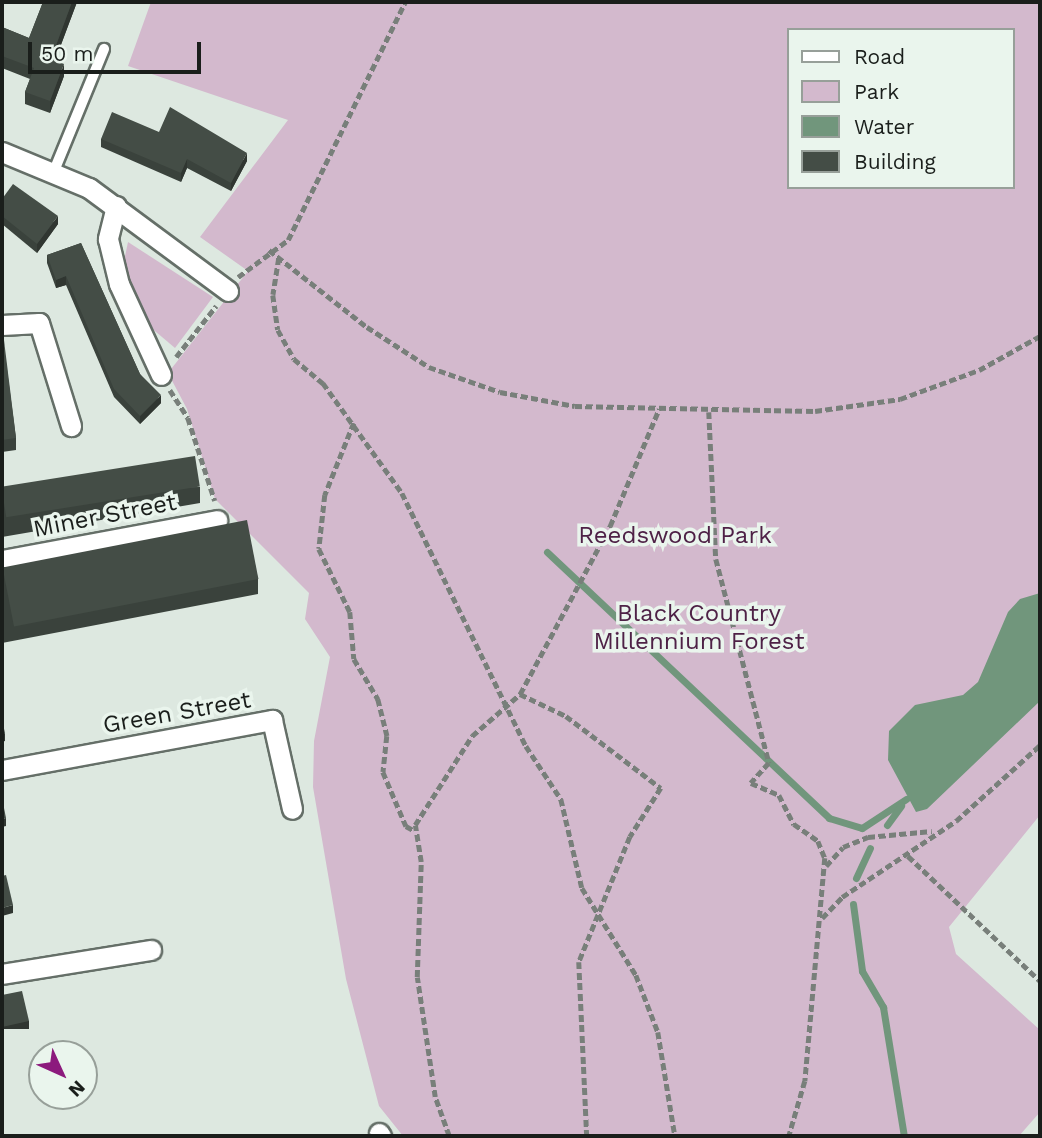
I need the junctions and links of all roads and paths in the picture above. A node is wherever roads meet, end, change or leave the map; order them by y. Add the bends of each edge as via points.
1 (405, 2) edge
2 (104, 49) dead end
3 (2, 152) edge
4 (54, 172) junction
5 (116, 206) junction
6 (269, 250) junction
7 (279, 258) junction
8 (228, 291) junction
9 (2, 325) edge
10 (1040, 336) edge
11 (161, 375) junction
12 (659, 410) junction
13 (709, 412) junction
14 (354, 423) junction
15 (71, 426) dead end
16 (217, 520) joint
17 (2, 560) edge
18 (520, 695) junction
19 (506, 703) junction
20 (1040, 745) edge
21 (2, 770) edge
22 (292, 809) dead end
23 (416, 831) junction
24 (935, 831) junction
25 (908, 856) junction
26 (825, 866) junction
27 (594, 916) junction
28 (822, 919) junction
29 (151, 950) dead end
30 (2, 974) edge
31 (1040, 981) edge
32 (449, 1136) edge
33 (587, 1136) edge
34 (675, 1136) edge
35 (789, 1136) edge

1 - 6 path via 288,240
2 - 4 lane
3 - 4 street
4 - 5 street
5 - 8 street
5 - 11 street via 108,239 119,284
6 - 7 path
6 - 8 path
7 - 12 path via 429,367 500,392 575,406
7 - 14 path via 273,295 278,330 294,359 323,383
8 - 11 path
9 - 15 street via 39,323
10 - 13 path via 979,370 900,399 815,411
11 - 16 path via 188,418
12 - 13 path
12 - 18 path via 610,526
13 - 26 path via 716,559 769,763 751,783 779,795 794,824 818,842
14 - 19 path via 402,494
14 - 23 path via 325,495 318,549 350,612 354,659 378,699 387,736 383,772 406,826
16 - 17 street, Miner Street
18 - 19 path
18 - 27 path via 566,716 661,788 630,837
19 - 23 path via 431,793
19 - 27 path via 562,799 572,862
20 - 24 path via 956,821
21 - 22 street, Green Street via 272,720
23 - 32 path via 421,862 417,977 435,1097
24 - 25 path
24 - 26 path via 867,838 843,847
25 - 28 path via 842,897
25 - 31 path
26 - 28 path
27 - 33 path via 579,962
27 - 34 path via 636,975 659,1032
28 - 35 path via 805,1081
29 - 30 street

